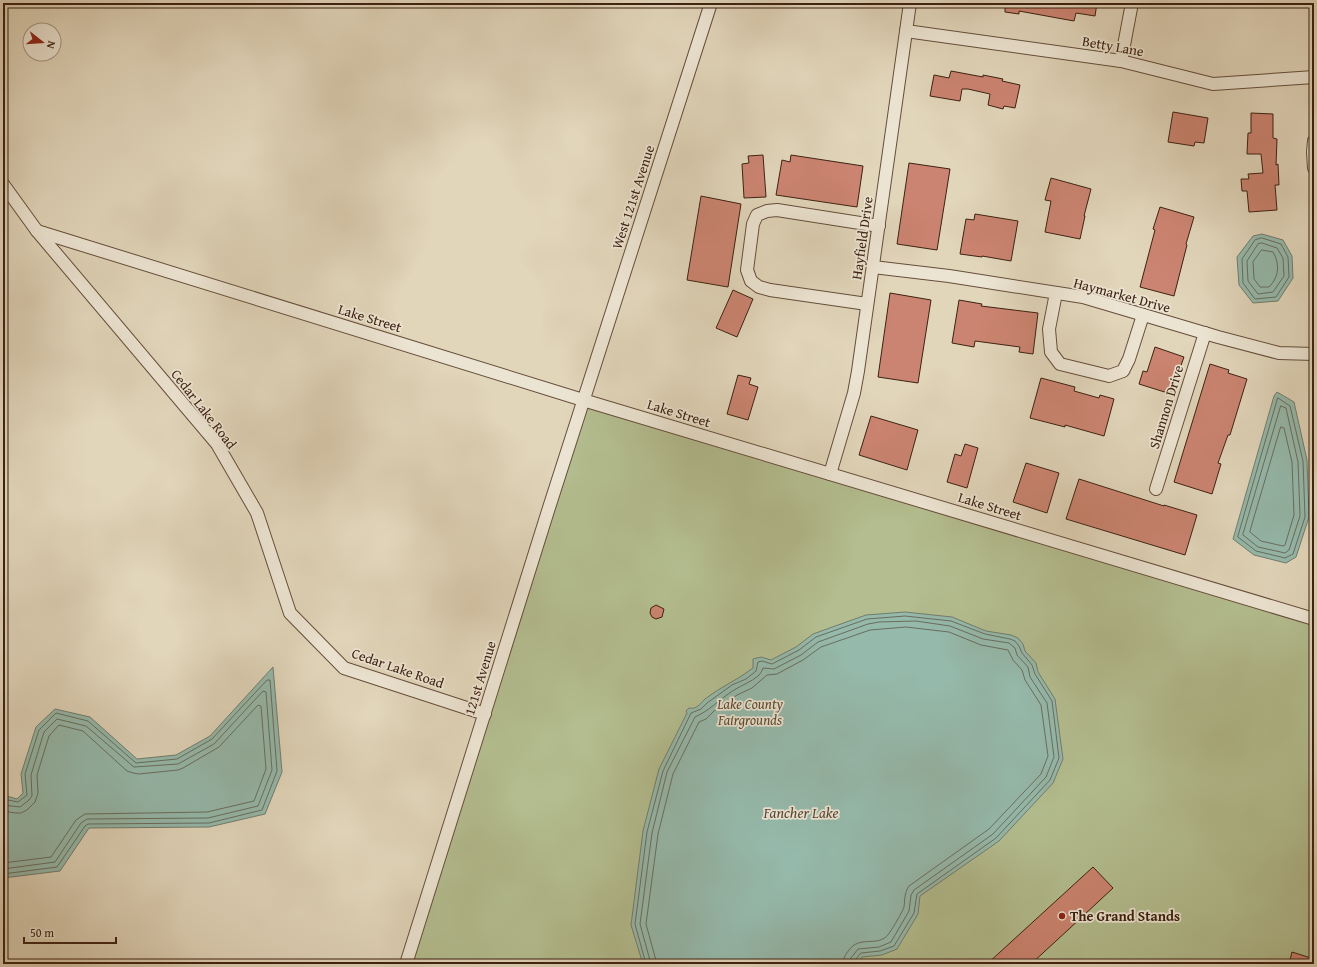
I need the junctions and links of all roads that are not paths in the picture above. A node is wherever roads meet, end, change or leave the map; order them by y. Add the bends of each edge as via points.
1 (711, 3) edge
2 (910, 3) edge
3 (1132, 3) edge
4 (906, 31) junction
5 (1121, 62) junction
6 (1314, 77) edge
7 (1314, 141) edge
8 (1314, 168) edge
9 (3, 184) edge
10 (879, 226) junction
11 (37, 232) junction
12 (873, 267) junction
13 (1056, 293) junction
14 (867, 304) junction
15 (1143, 315) junction
16 (1205, 333) junction
17 (1314, 354) edge
18 (583, 400) junction
19 (830, 474) junction
20 (1156, 490) dead end
21 (1314, 619) edge
22 (485, 714) junction
23 (406, 964) edge

1 - 18 street, West 121st Avenue
2 - 4 street, Hayfield Drive
3 - 5 street
4 - 5 street, Betty Lane
4 - 10 street, Hayfield Drive
5 - 6 street, Betty Lane via 1214,84
7 - 8 street
9 - 11 street, Cedar Lake Road
10 - 12 street, Hayfield Drive
10 - 14 street via 777,210 757,215 753,224 747,270 751,281 758,287
11 - 18 street, Lake Street
11 - 22 street, Cedar Lake Road via 217,444 256,513 290,613 344,668
12 - 13 street, Haymarket Drive
12 - 14 street, Hayfield Drive
13 - 15 street, Haymarket Drive via 1083,297
13 - 15 street via 1049,329 1051,352 1060,364 1110,376 1123,371 1130,359
14 - 19 street, Hayfield Drive via 854,392
15 - 16 street, Haymarket Drive
16 - 17 street, Haymarket Drive via 1279,353
16 - 20 street, Shannon Drive
18 - 19 street, Lake Street
18 - 22 street, 121st Avenue
19 - 21 street, Lake Street
22 - 23 street, 121st Avenue

